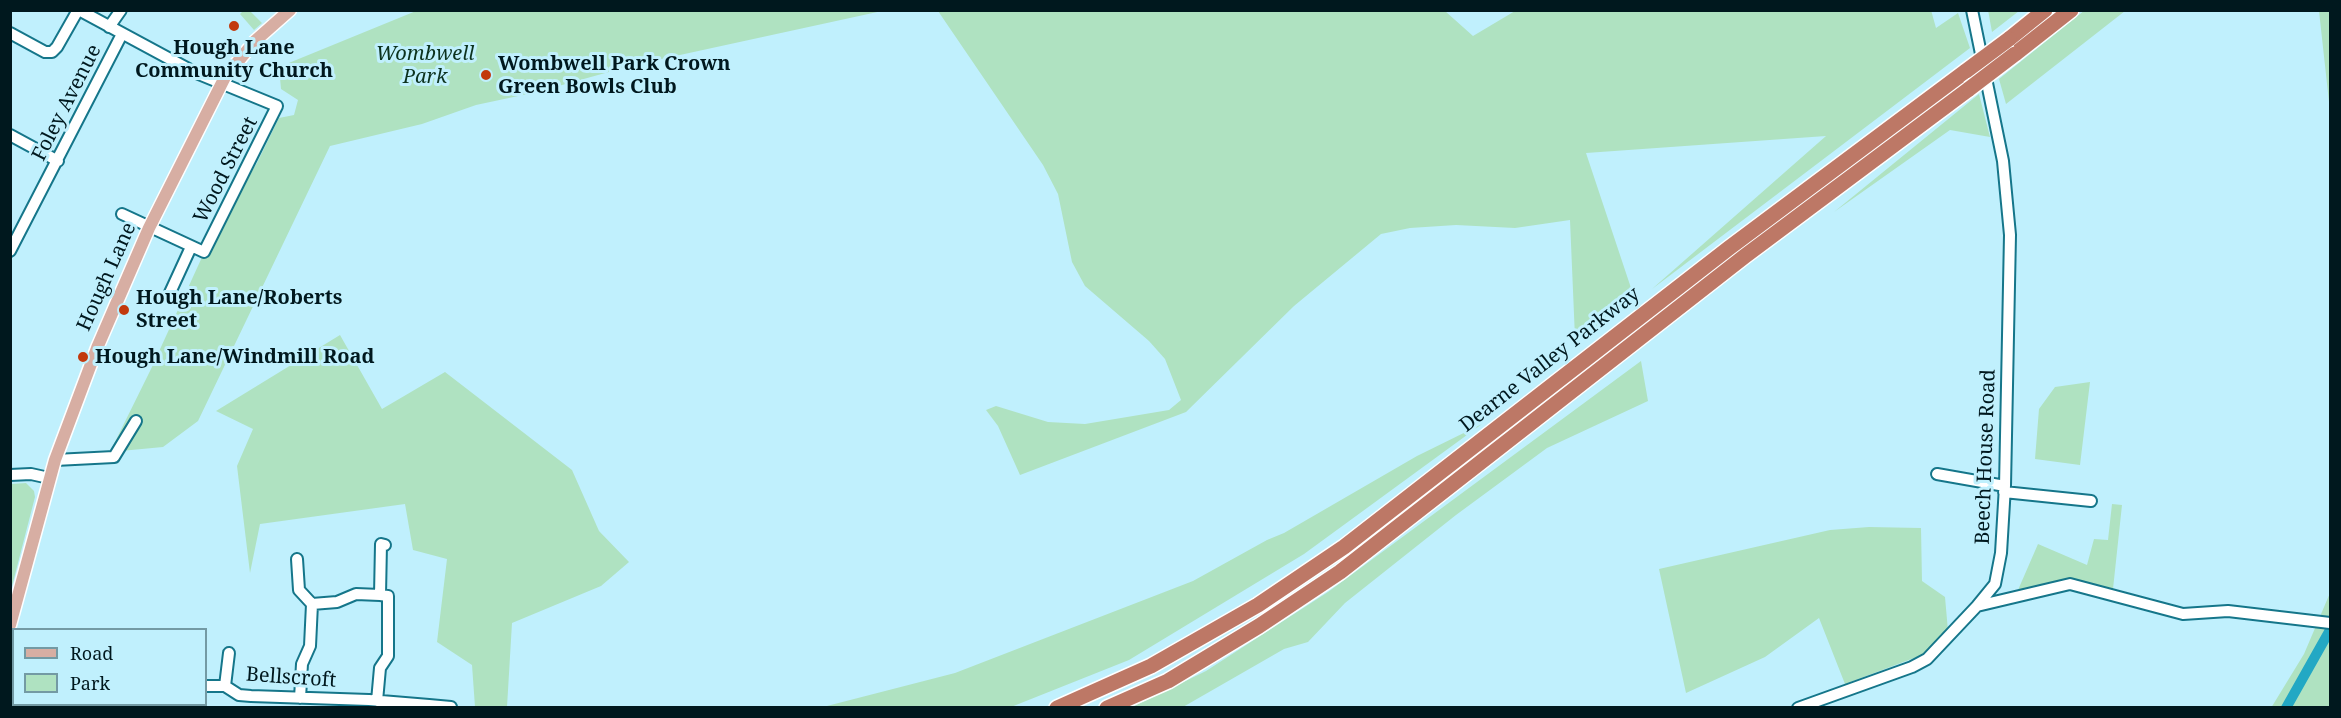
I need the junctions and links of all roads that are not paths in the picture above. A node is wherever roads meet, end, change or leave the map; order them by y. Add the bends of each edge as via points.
1 (79, 10) edge
2 (121, 10) edge
3 (290, 10) edge
4 (1972, 10) edge
5 (2045, 10) edge
6 (2071, 10) edge
7 (109, 27) junction
8 (10, 33) edge
9 (122, 34) junction
10 (220, 84) junction
11 (10, 135) edge
12 (58, 161) junction
13 (122, 214) dead end
14 (149, 228) junction
15 (191, 247) junction
16 (10, 251) edge
17 (168, 297) dead end
18 (136, 421) dead end
19 (55, 460) junction
20 (1937, 474) dead end
21 (10, 475) edge
22 (49, 478) junction
23 (2005, 489) junction
24 (2091, 501) dead end
25 (385, 545) dead end
26 (297, 559) dead end
27 (380, 595) junction
28 (312, 604) junction
29 (1977, 606) junction
30 (2329, 623) edge
31 (10, 625) edge
32 (229, 653) dead end
33 (207, 686) edge
34 (225, 686) junction
35 (300, 698) junction
36 (251, 702) edge
37 (371, 703) edge
38 (429, 706) edge
39 (452, 707) edge
40 (1058, 708) edge
41 (1107, 708) edge
42 (1798, 708) edge

1 - 7 street
1 - 8 street via 52,52
2 - 7 street, Foley Avenue
3 - 10 main road, Hough Lane via 234,63
4 - 23 street, Beech House Road via 2003,161 2010,236
5 - 40 highway, Dearne Valley Parkway, bridge via 1729,248 1344,547 1258,606 1151,666
6 - 41 highway, Dearne Valley Parkway, bridge via 1745,256 1340,572 1168,681
7 - 9 street
9 - 10 street
9 - 12 street, Foley Avenue
10 - 14 main road, Hough Lane
10 - 15 street, Wood Street via 276,104 277,110 204,252
11 - 12 street
12 - 16 street, Foley Avenue
13 - 14 street, Wood Street
14 - 15 street, Wood Street
14 - 19 main road, Hough Lane via 97,348
15 - 17 street
18 - 19 street via 114,457
19 - 22 main road, Hough Lane
20 - 23 street
21 - 22 street
22 - 31 main road, Hough Lane
23 - 24 street
23 - 29 street, Beech House Road via 1995,584
25 - 27 street via 381,544
26 - 28 street via 299,590
27 - 28 street via 356,594 337,602
27 - 37 street via 388,596 388,656 380,668
28 - 35 street via 310,646 302,664
29 - 30 street via 2070,585 2183,614 2228,611
29 - 42 street, Beech House Road via 1927,659
32 - 34 street
33 - 34 street, Bellscroft
34 - 36 street, Bellscroft
35 - 36 street, Bellscroft
35 - 37 street, Bellscroft
37 - 38 street, Bellscroft
38 - 39 street, Bellscroft

